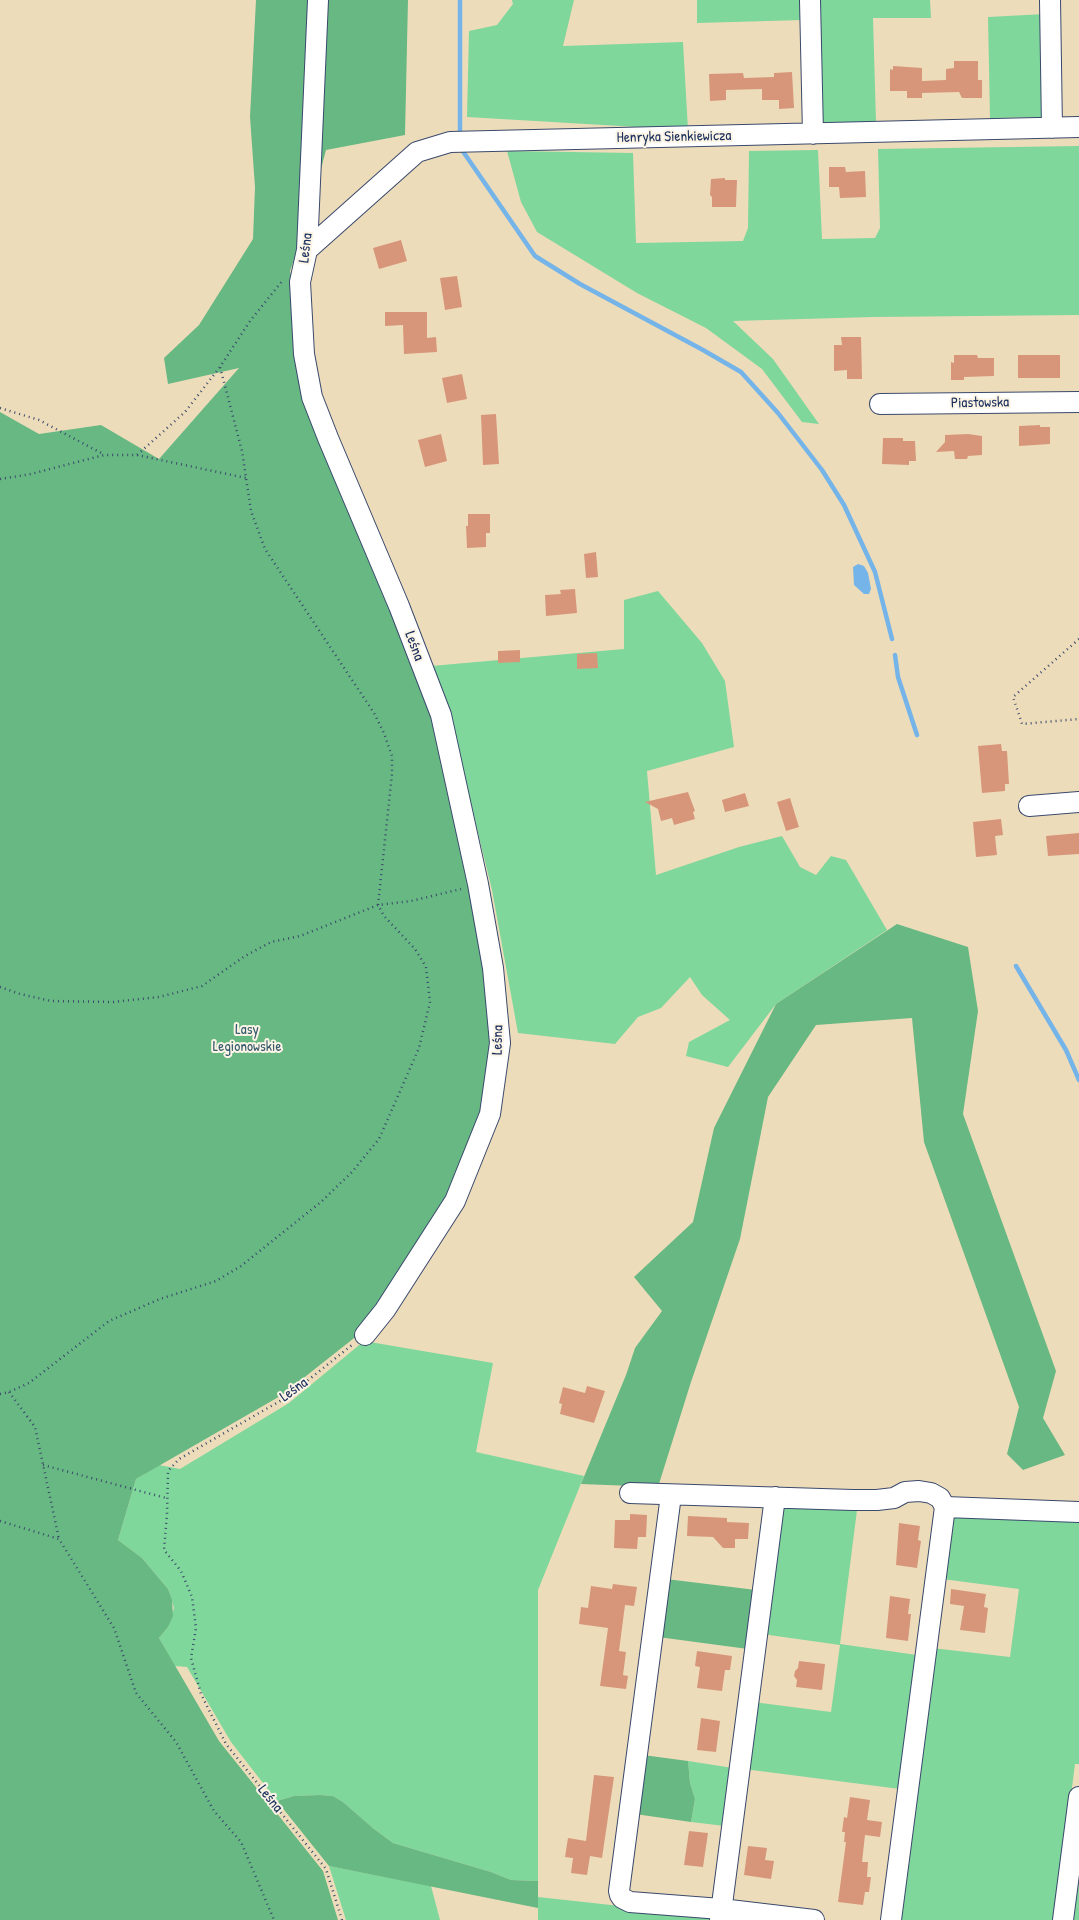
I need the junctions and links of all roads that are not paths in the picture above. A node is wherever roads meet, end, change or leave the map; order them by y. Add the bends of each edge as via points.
1 (318, 0) edge
2 (810, 0) edge
3 (1050, 0) edge
4 (1079, 127) edge
5 (1052, 128) junction
6 (813, 134) junction
7 (307, 250) junction
8 (1079, 402) edge
9 (880, 404) dead end
10 (1079, 802) edge
11 (1029, 806) dead end
12 (365, 1335) road end
13 (630, 1493) dead end
14 (671, 1495) junction
15 (774, 1497) junction
16 (945, 1507) junction
17 (1079, 1512) edge
18 (1079, 1797) edge
19 (721, 1915) edge
20 (814, 1920) edge
21 (891, 1920) edge
22 (1063, 1920) edge

1 - 7 street, Leśna
2 - 6 street
3 - 5 street
4 - 5 street, Henryka Sienkiewicza
5 - 6 street, Henryka Sienkiewicza
6 - 7 street, Henryka Sienkiewicza via 450,142 417,152
7 - 12 street, Leśna via 300,282 304,354 312,396 441,715 478,884 493,968 500,1043 490,1114 455,1202 385,1310
8 - 9 street, Piastowska
10 - 11 street
13 - 14 street
14 - 15 street
14 - 19 street via 619,1891 622,1898 630,1902
15 - 16 street via 877,1500 919,1491 940,1498
15 - 19 street
16 - 17 street
16 - 21 street
18 - 22 street
19 - 20 street

